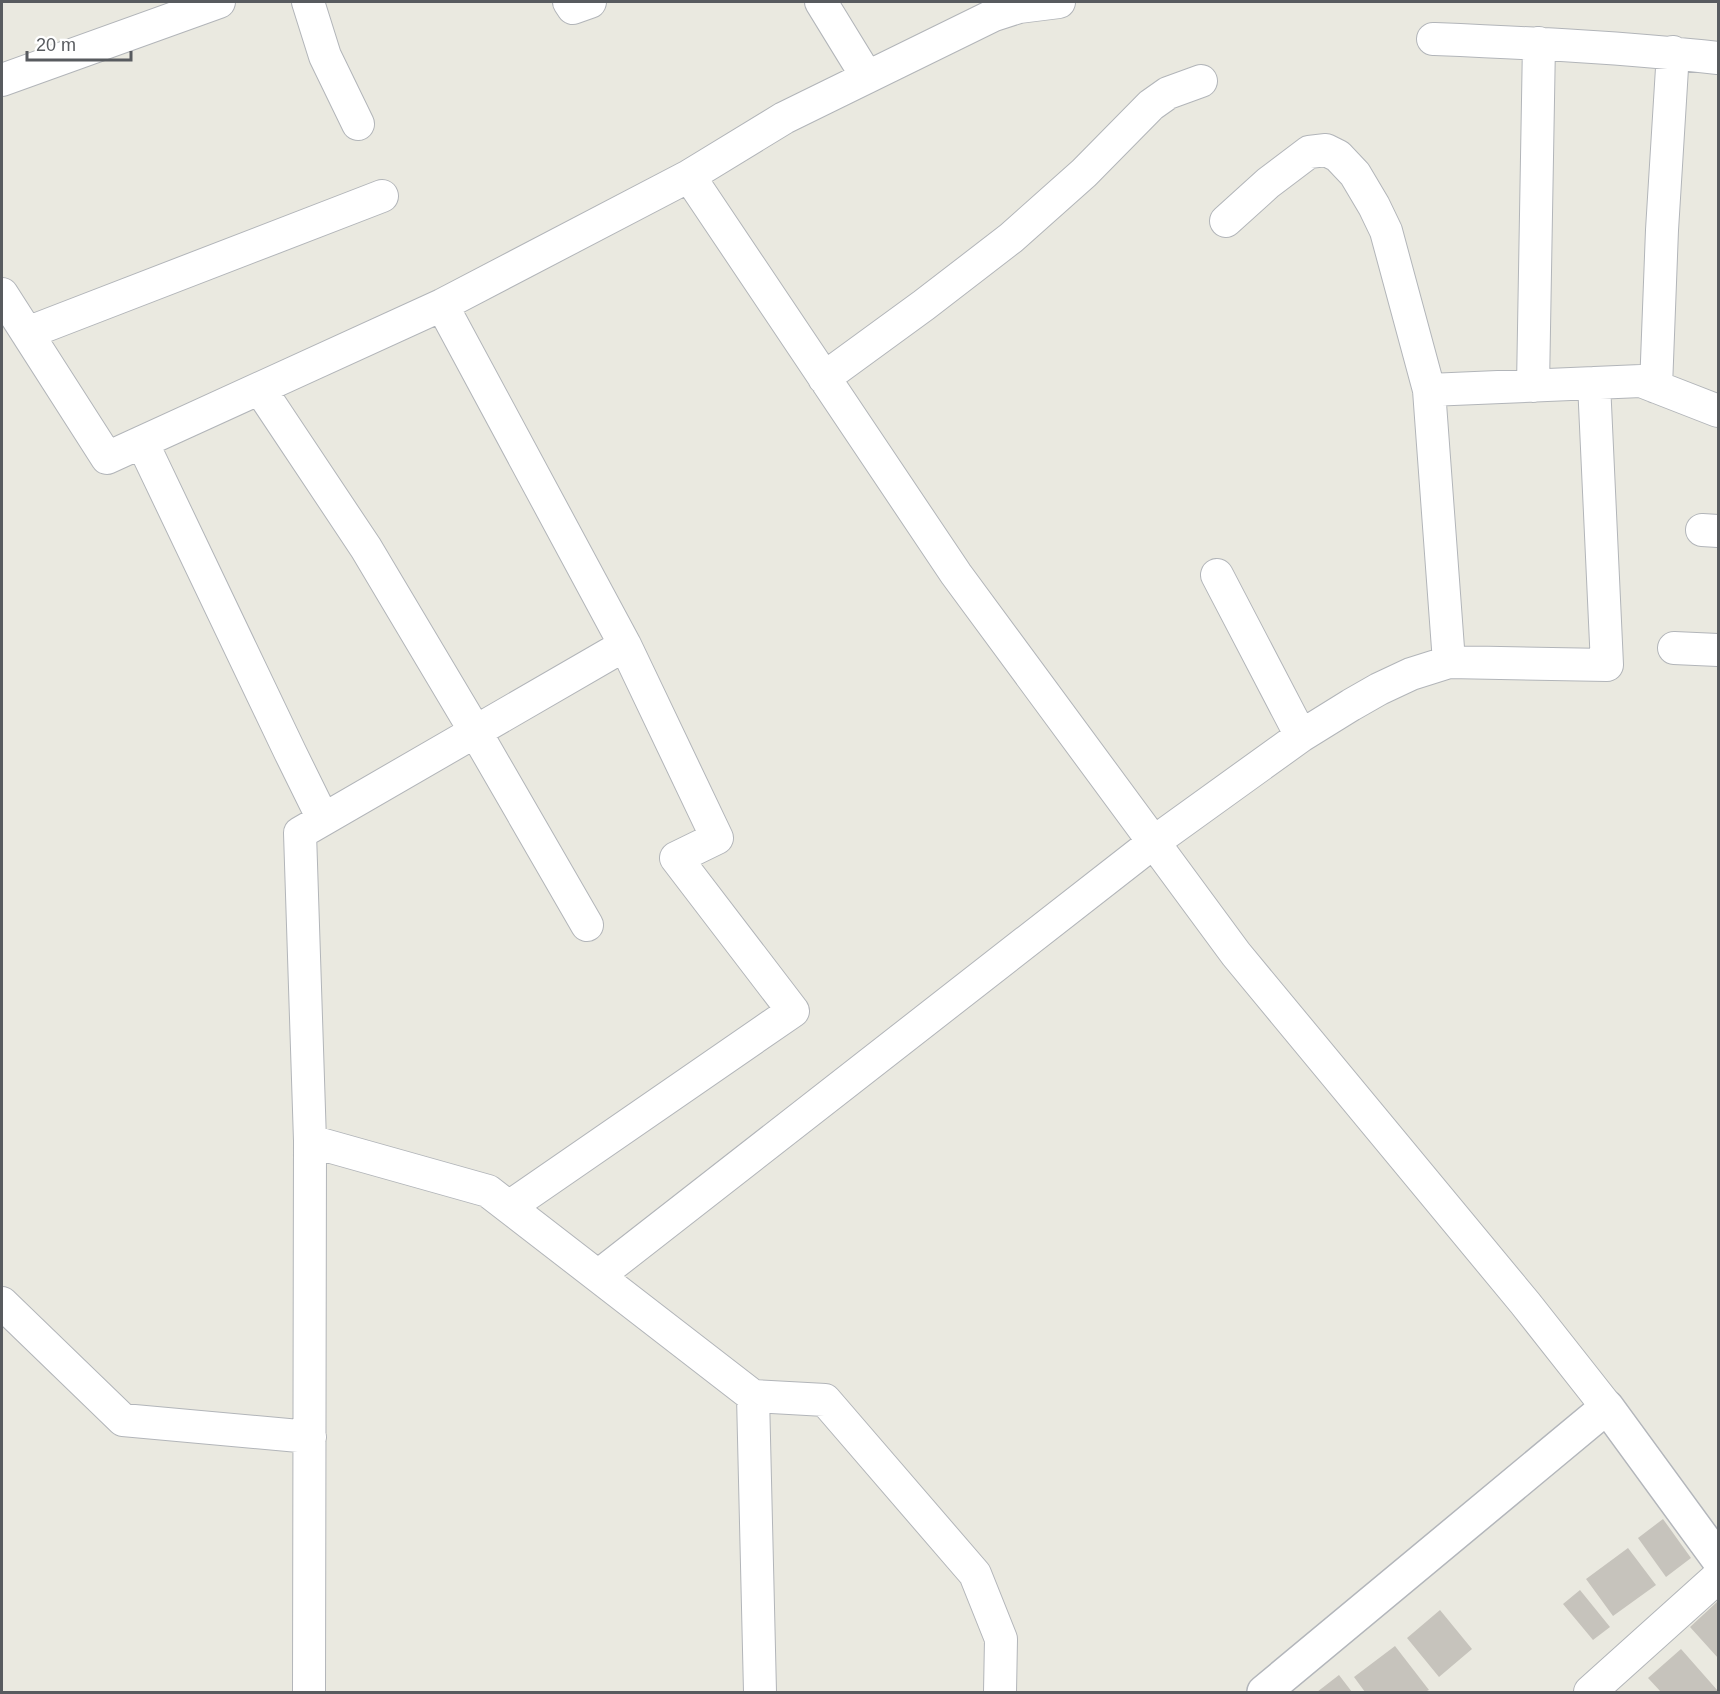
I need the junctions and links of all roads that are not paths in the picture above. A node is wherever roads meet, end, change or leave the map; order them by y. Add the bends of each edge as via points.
1 (219, 2) edge
2 (308, 2) edge
3 (569, 2) edge
4 (591, 2) edge
5 (821, 2) edge
6 (1059, 2) edge
7 (1018, 4) edge
8 (1433, 39) dead end
9 (1539, 43) junction
10 (1673, 52) junction
11 (1719, 58) edge
12 (867, 77) junction
13 (2, 81) edge
14 (1201, 81) dead end
15 (358, 124) dead end
16 (689, 176) junction
17 (382, 196) dead end
18 (1226, 221) dead end
19 (2, 294) edge
20 (442, 305) junction
21 (27, 333) junction
22 (824, 378) junction
23 (1594, 383) junction
24 (1533, 386) junction
25 (1656, 387) junction
26 (260, 388) junction
27 (1429, 390) junction
28 (1719, 411) edge
29 (142, 442) junction
30 (1217, 575) dead end
31 (625, 645) junction
32 (1674, 648) dead end
33 (1719, 650) edge
34 (1449, 662) junction
35 (475, 731) junction
36 (1301, 736) junction
37 (324, 819) junction
38 (1154, 842) junction
39 (587, 925) dead end
40 (310, 1141) junction
41 (509, 1207) junction
42 (598, 1276) junction
43 (2, 1303) edge
44 (753, 1396) junction
45 (1607, 1407) junction
46 (310, 1437) junction
47 (1719, 1559) edge
48 (1719, 1577) edge
49 (309, 1692) edge
50 (760, 1692) edge
51 (1000, 1692) edge
52 (1264, 1692) edge
53 (1590, 1692) edge

1 - 13 street
2 - 15 street via 325,56
3 - 4 street via 573,8
5 - 12 street
6 - 7 street
7 - 12 street
8 - 9 street
9 - 10 street
9 - 24 street
10 - 11 street
10 - 25 street
12 - 16 street via 784,118
14 - 22 street via 1168,93 1151,105 1084,173 1011,238
16 - 20 street
16 - 22 street
17 - 21 street
18 - 27 street via 1309,152 1326,150 1338,156 1355,174 1386,231
19 - 21 street
20 - 26 street
20 - 31 street
21 - 29 street via 107,458
22 - 38 street via 956,574
23 - 24 street
23 - 25 street via 1641,381
23 - 34 street via 1607,665
24 - 27 street
25 - 28 street
26 - 29 street
26 - 35 street via 366,548
27 - 34 street
29 - 37 street
30 - 36 street
31 - 35 street
31 - 41 street via 717,838 676,858 792,1011
32 - 33 street
34 - 36 street via 1379,689
35 - 37 street
35 - 39 street
36 - 38 street
37 - 40 street via 300,833
38 - 42 street
38 - 45 street via 1236,954
40 - 41 street via 488,1191
40 - 46 street
41 - 42 street
42 - 44 street
43 - 46 street via 123,1420
44 - 50 street
44 - 51 street via 825,1400 975,1574 1000,1639
45 - 47 street
45 - 52 street
46 - 49 street
48 - 53 street

